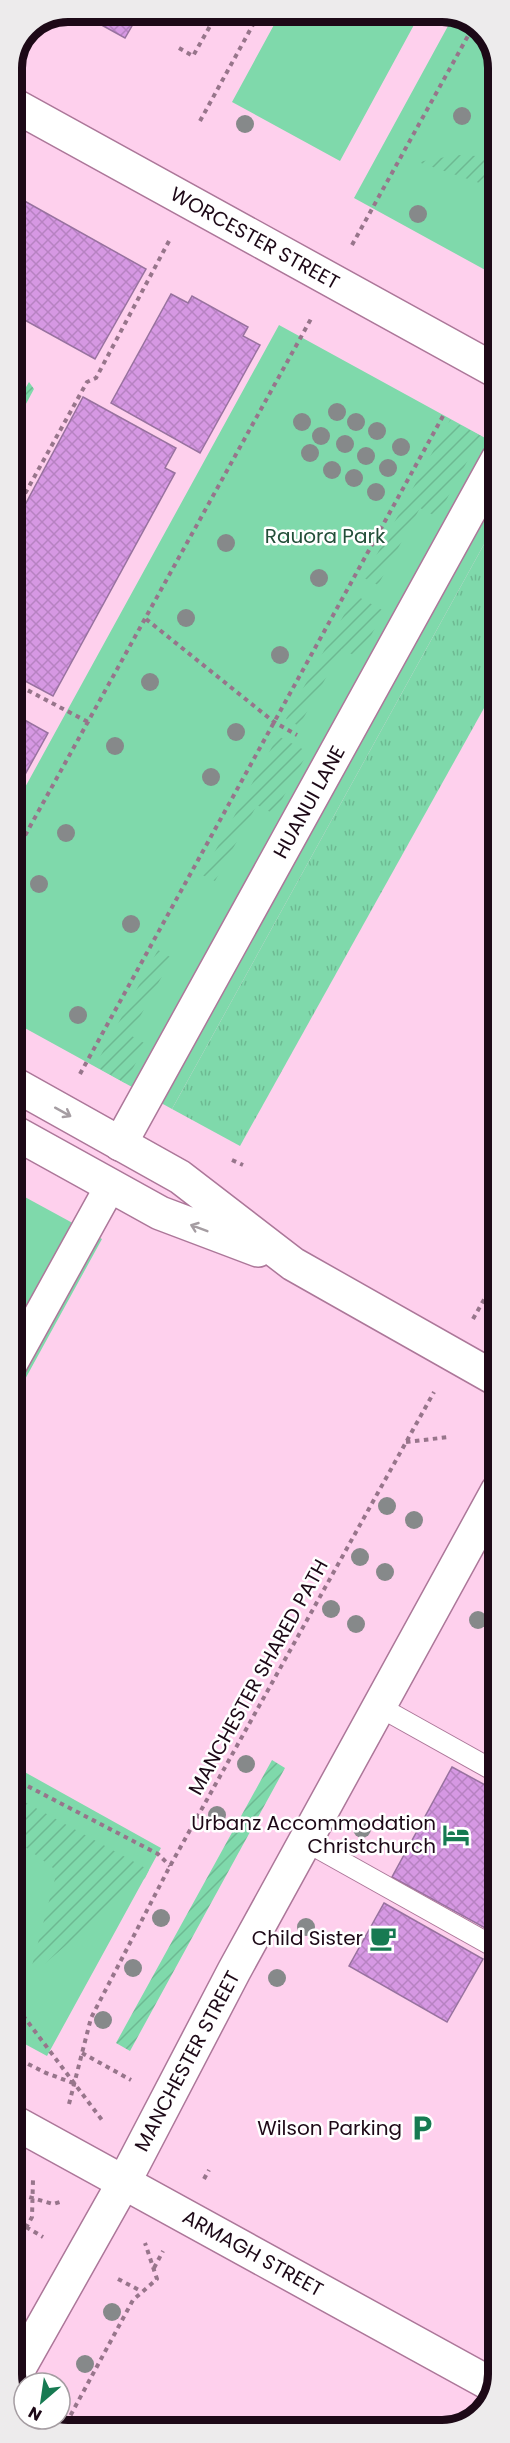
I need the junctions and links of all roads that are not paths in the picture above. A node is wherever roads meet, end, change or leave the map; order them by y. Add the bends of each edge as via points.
1 (22, 110) edge
2 (487, 366) edge
3 (487, 479) edge
4 (22, 1089) edge
5 (22, 1137) edge
6 (120, 1144) junction
7 (111, 1185) junction
8 (293, 1264) junction
9 (23, 1345) edge
10 (488, 1374) edge
11 (488, 1509) edge
12 (378, 1707) junction
13 (488, 1767) edge
14 (305, 1841) junction
15 (488, 1943) edge
16 (23, 2127) edge
17 (124, 2182) junction
18 (23, 2361) edge
19 (487, 2382) edge

1 - 2 street, WORCESTER STREET
3 - 6 street, HUANUI LANE
4 -> 6 street
5 - 7 street
6 - 8 street via 180,1177
8 -> 7 street via 160,1212
7 - 9 street
8 - 10 street
11 - 12 street, MANCHESTER STREET
12 - 13 lane
12 - 14 street, MANCHESTER STREET
14 - 15 lane
14 - 17 street, MANCHESTER STREET
16 - 17 street, ARMAGH STREET
17 - 18 street, MANCHESTER STREET
17 - 19 street, ARMAGH STREET

